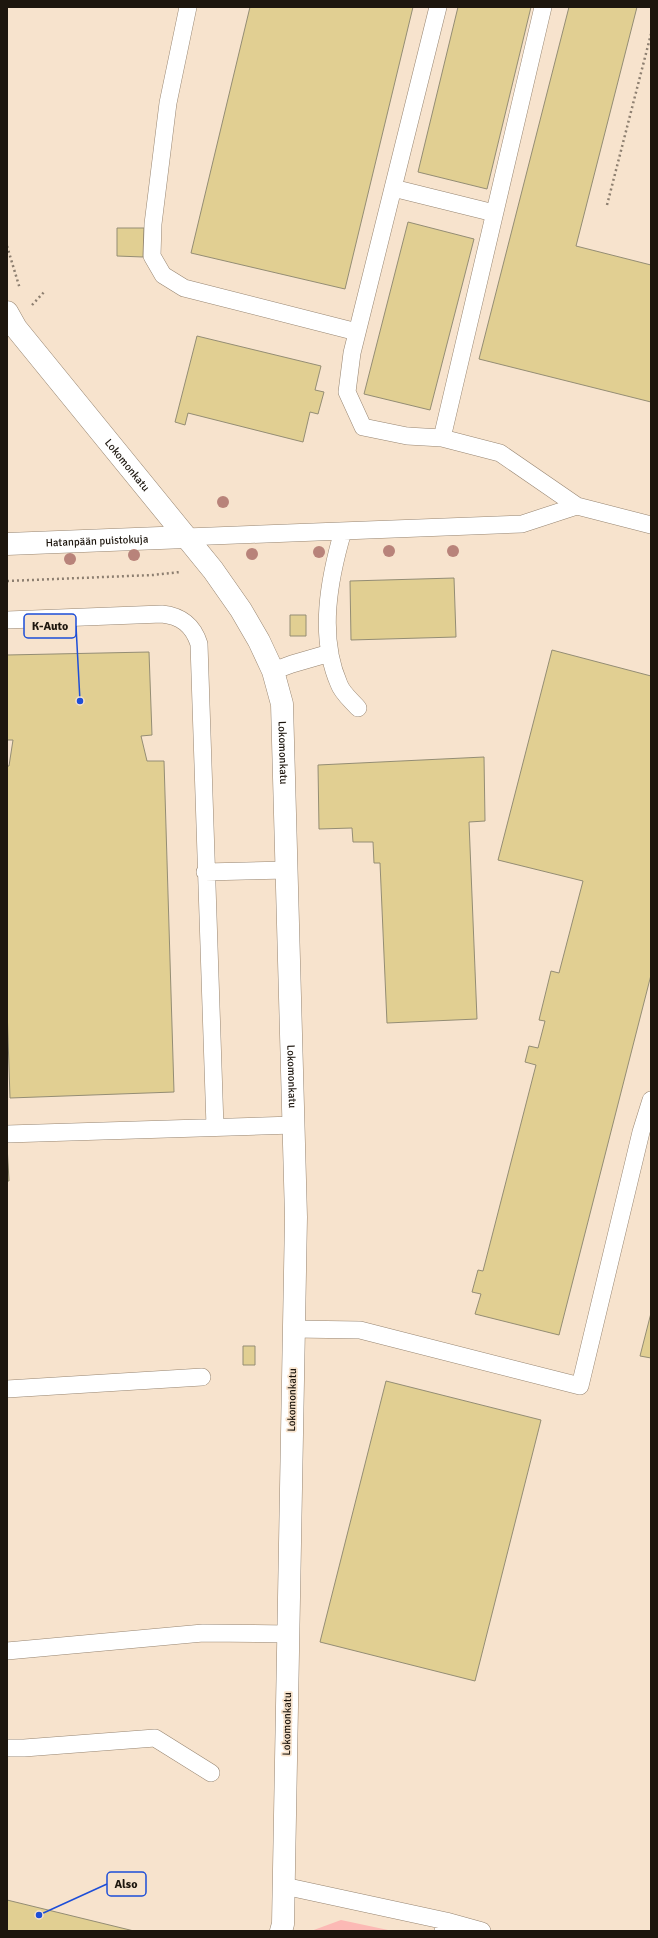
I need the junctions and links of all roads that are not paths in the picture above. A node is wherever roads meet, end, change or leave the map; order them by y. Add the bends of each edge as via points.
1 (188, 7) edge
2 (438, 7) edge
3 (543, 7) edge
4 (393, 188) junction
5 (494, 214) junction
6 (7, 312) edge
7 (357, 332) junction
8 (442, 438) junction
9 (577, 506) junction
10 (651, 525) edge
11 (343, 531) junction
12 (186, 537) junction
13 (7, 544) edge
14 (7, 620) edge
15 (330, 653) junction
16 (273, 671) junction
17 (358, 708) dead end
18 (288, 870) junction
19 (205, 872) junction
20 (651, 1100) edge
21 (294, 1125) junction
22 (216, 1128) junction
23 (7, 1134) edge
24 (294, 1329) junction
25 (202, 1377) dead end
26 (7, 1389) edge
27 (288, 1634) junction
28 (7, 1651) edge
29 (7, 1748) edge
30 (210, 1773) dead end
31 (284, 1886) junction
32 (444, 1926) edge
33 (281, 1931) edge
34 (482, 1931) edge

1 - 7 lane via 168,103 153,224 152,256 162,275 184,288
2 - 4 lane
3 - 5 lane
4 - 5 lane
4 - 7 lane
5 - 8 lane
6 - 12 street, Lokomonkatu via 16,328 70,396
7 - 8 lane via 347,392 363,427 407,436
8 - 9 lane via 500,453
9 - 10 lane
9 - 11 lane via 522,524
11 - 12 lane
11 - 15 lane via 332,568 328,615
12 - 13 street, Hatanpään puistokuja
12 - 16 street, Lokomonkatu via 241,610
14 - 19 lane via 162,614 174,615 190,627 199,644
15 - 16 lane
15 - 17 lane via 339,685
16 - 18 street, Lokomonkatu via 282,704
18 - 19 lane
18 - 21 street, Lokomonkatu
19 - 22 lane
20 - 24 lane via 580,1386 360,1330
21 - 22 lane
21 - 24 street, Lokomonkatu
22 - 23 lane
24 - 27 street, Lokomonkatu
25 - 26 lane
27 - 28 lane via 203,1633
27 - 31 street, Lokomonkatu
29 - 30 lane via 155,1738
31 - 32 lane
31 - 33 street, Lokomonkatu
32 - 34 lane

